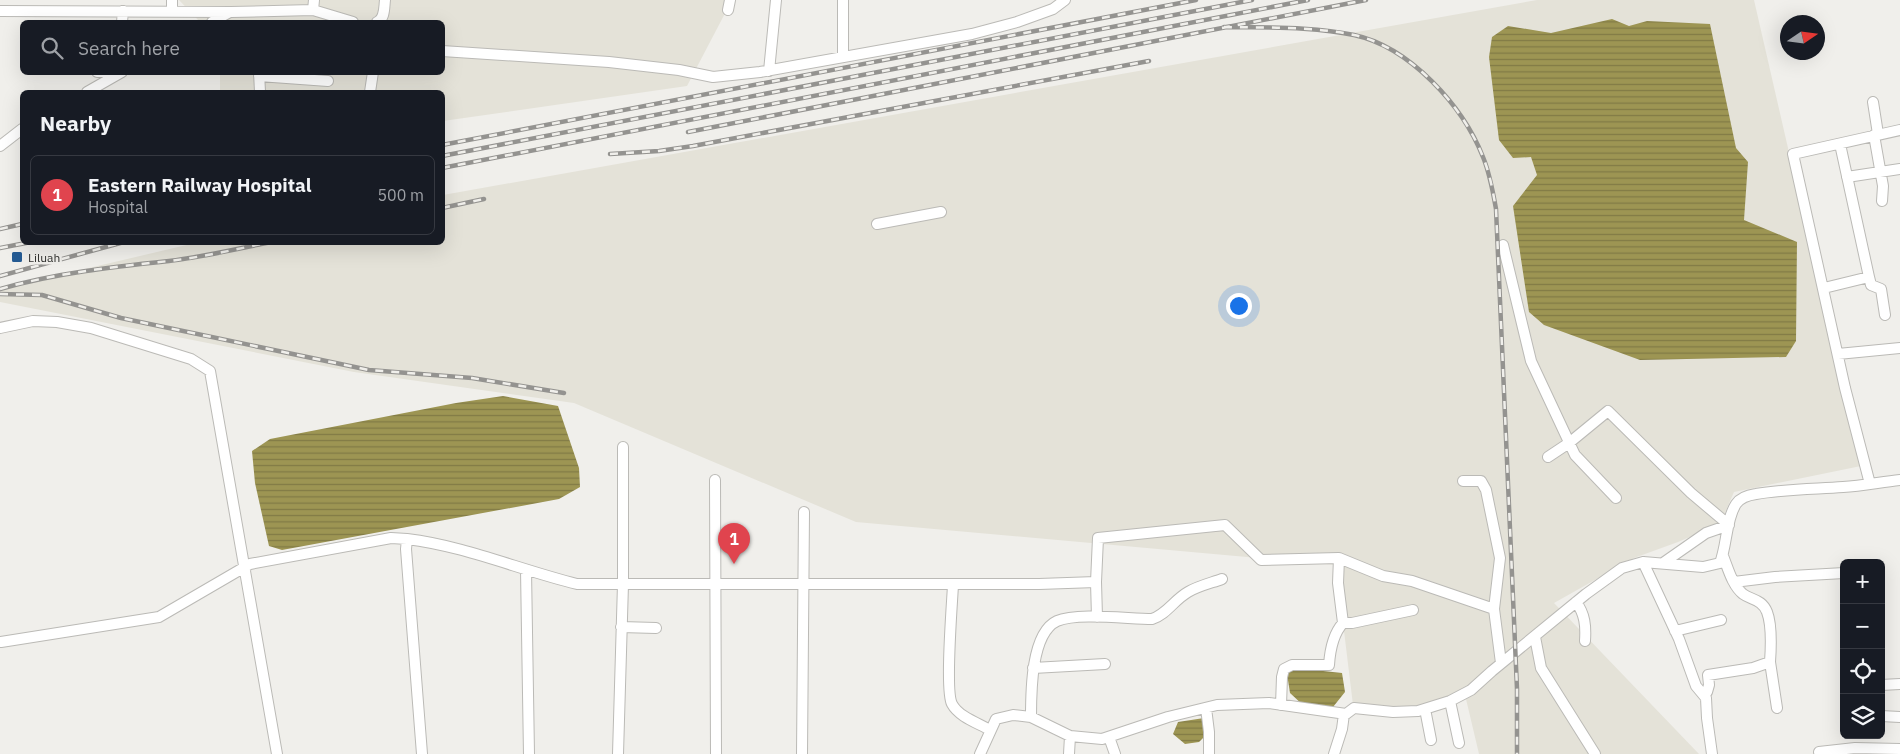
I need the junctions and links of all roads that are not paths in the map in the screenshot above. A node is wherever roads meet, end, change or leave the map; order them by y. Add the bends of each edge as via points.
1 (82, 0) edge
2 (172, 0) edge
3 (385, 0) edge
4 (776, 0) edge
5 (843, 0) edge
6 (1065, 0) edge
7 (313, 5) edge
8 (85, 10) junction
9 (0, 11) edge
10 (123, 11) junction
11 (172, 11) junction
12 (263, 11) junction
13 (231, 12) junction
14 (122, 20) edge
15 (216, 20) edge
16 (262, 20) edge
17 (348, 20) edge
18 (381, 20) edge
19 (445, 50) edge
20 (844, 57) junction
21 (769, 71) junction
22 (118, 75) edge
23 (259, 75) edge
24 (269, 75) edge
25 (373, 75) edge
26 (328, 81) dead end
27 (91, 90) edge
28 (260, 90) edge
29 (370, 90) edge
30 (1873, 102) dead end
31 (1900, 130) edge
32 (20, 131) edge
33 (1874, 135) junction
34 (1840, 144) junction
35 (0, 146) edge
36 (1900, 169) edge
37 (1880, 172) junction
38 (1847, 177) junction
39 (1882, 201) dead end
40 (941, 212) dead end
41 (876, 224) dead end
42 (1503, 245) dead end
43 (1869, 277) junction
44 (1824, 288) junction
45 (1885, 315) dead end
46 (0, 328) edge
47 (1900, 348) edge
48 (1838, 354) junction
49 (1569, 443) junction
50 (624, 447) dead end
51 (1548, 457) dead end
52 (715, 480) dead end
53 (1900, 480) edge
54 (1463, 481) dead end
55 (1870, 484) junction
56 (1616, 498) dead end
57 (804, 512) dead end
58 (1729, 525) junction
59 (407, 539) junction
60 (1723, 556) junction
61 (1339, 558) junction
62 (1643, 562) junction
63 (1663, 563) junction
64 (245, 568) junction
65 (526, 570) junction
66 (1840, 572) edge
67 (1222, 579) dead end
68 (1096, 582) junction
69 (1734, 582) junction
70 (623, 584) junction
71 (716, 584) junction
72 (802, 584) junction
73 (953, 585) junction
74 (1576, 602) junction
75 (1494, 608) junction
76 (1413, 610) dead end
77 (1097, 617) junction
78 (1721, 620) dead end
79 (1343, 623) junction
80 (621, 627) junction
81 (656, 628) dead end
82 (1675, 631) junction
83 (1535, 637) junction
84 (1585, 641) dead end
85 (0, 642) edge
86 (1770, 662) junction
87 (1105, 664) dead end
88 (1501, 664) junction
89 (1034, 668) junction
90 (1900, 684) edge
91 (1885, 685) edge
92 (1702, 693) junction
93 (1450, 701) junction
94 (1281, 705) junction
95 (1206, 708) junction
96 (1777, 708) dead end
97 (1425, 709) junction
98 (1344, 714) junction
99 (1885, 716) edge
100 (1032, 717) junction
101 (1900, 717) edge
102 (990, 730) junction
103 (1070, 736) junction
104 (1109, 737) junction
105 (1432, 740) dead end
106 (1459, 743) dead end
107 (1900, 750) edge
108 (1819, 752) dead end
109 (277, 754) edge
110 (422, 754) edge
111 (528, 754) edge
112 (618, 754) edge
113 (716, 754) edge
114 (802, 754) edge
115 (980, 754) edge
116 (1069, 754) edge
117 (1115, 754) edge
118 (1209, 754) edge
119 (1334, 754) edge
120 (1595, 754) edge
121 (1712, 754) edge

1 - 8 street
2 - 11 street
3 - 18 street
4 - 21 street
5 - 20 street
6 - 20 street via 1053,9 972,34
7 - 12 street
7 - 17 street
8 - 9 street
8 - 10 street
10 - 11 street
10 - 14 street
11 - 13 street
12 - 13 street
12 - 16 street
13 - 15 street
19 - 21 street via 609,62 714,77
20 - 21 street
22 - 27 street
23 - 28 street
24 - 26 street
25 - 29 street
30 - 33 street via 1878,134
31 - 33 street
32 - 35 street
33 - 34 street
33 - 37 street
34 - 38 street
34 - 44 street via 1793,154
36 - 37 street
37 - 38 street
37 - 39 street
38 - 43 street
40 - 41 street
42 - 49 street via 1531,361
43 - 44 street
43 - 45 street via 1871,285 1881,289
44 - 48 street
46 - 64 street via 33,321 91,328 191,359 210,370
47 - 48 street
48 - 55 street
49 - 51 street
49 - 56 street via 1575,456
49 - 58 street via 1608,411 1691,493
50 - 70 street
52 - 71 street
53 - 55 street
54 - 75 street via 1481,481 1486,490 1500,558
55 - 58 street via 1799,488 1743,497 1736,503
57 - 72 street
58 - 60 street
58 - 63 street via 1706,533
59 - 64 street via 391,538 250,564
59 - 65 street via 435,542
59 - 110 street
60 - 63 street via 1720,563 1703,567
60 - 69 street
61 - 68 street via 1261,560 1225,525 1098,538
61 - 75 street via 1382,576 1412,581
61 - 79 street via 1338,583
62 - 63 street
62 - 74 street via 1622,568
62 - 82 street
64 - 85 street via 159,617
64 - 109 street
65 - 70 street via 577,584
65 - 111 street
66 - 69 street
67 - 77 street via 1189,592 1162,616 1152,619
68 - 73 street
68 - 77 street
69 - 86 street via 1742,593 1761,603 1767,612
70 - 71 street
70 - 80 street
71 - 72 street
71 - 113 street
72 - 73 street
72 - 114 street
73 - 102 street via 951,703 960,713
74 - 83 street
74 - 84 street via 1582,611
75 - 88 street
76 - 79 street
77 - 89 street via 1056,621 1041,637
78 - 82 street
79 - 94 street via 1336,630 1329,665 1292,664 1284,669
80 - 81 street
80 - 112 street
82 - 92 street via 1696,686
83 - 88 street
83 - 120 street via 1541,668
86 - 92 street via 1708,675 1709,686 1707,692
86 - 96 street
87 - 89 street
88 - 93 street via 1471,690
89 - 100 street
90 - 91 street
92 - 121 street via 1706,698
93 - 97 street
93 - 106 street
94 - 95 street
94 - 98 street
95 - 104 street
95 - 118 street
97 - 98 street via 1393,712 1354,708
97 - 105 street
98 - 119 street
99 - 101 street
100 - 102 street via 1013,715 996,718
100 - 103 street
102 - 115 street
103 - 104 street
103 - 116 street
104 - 117 street
107 - 108 street via 1855,748

